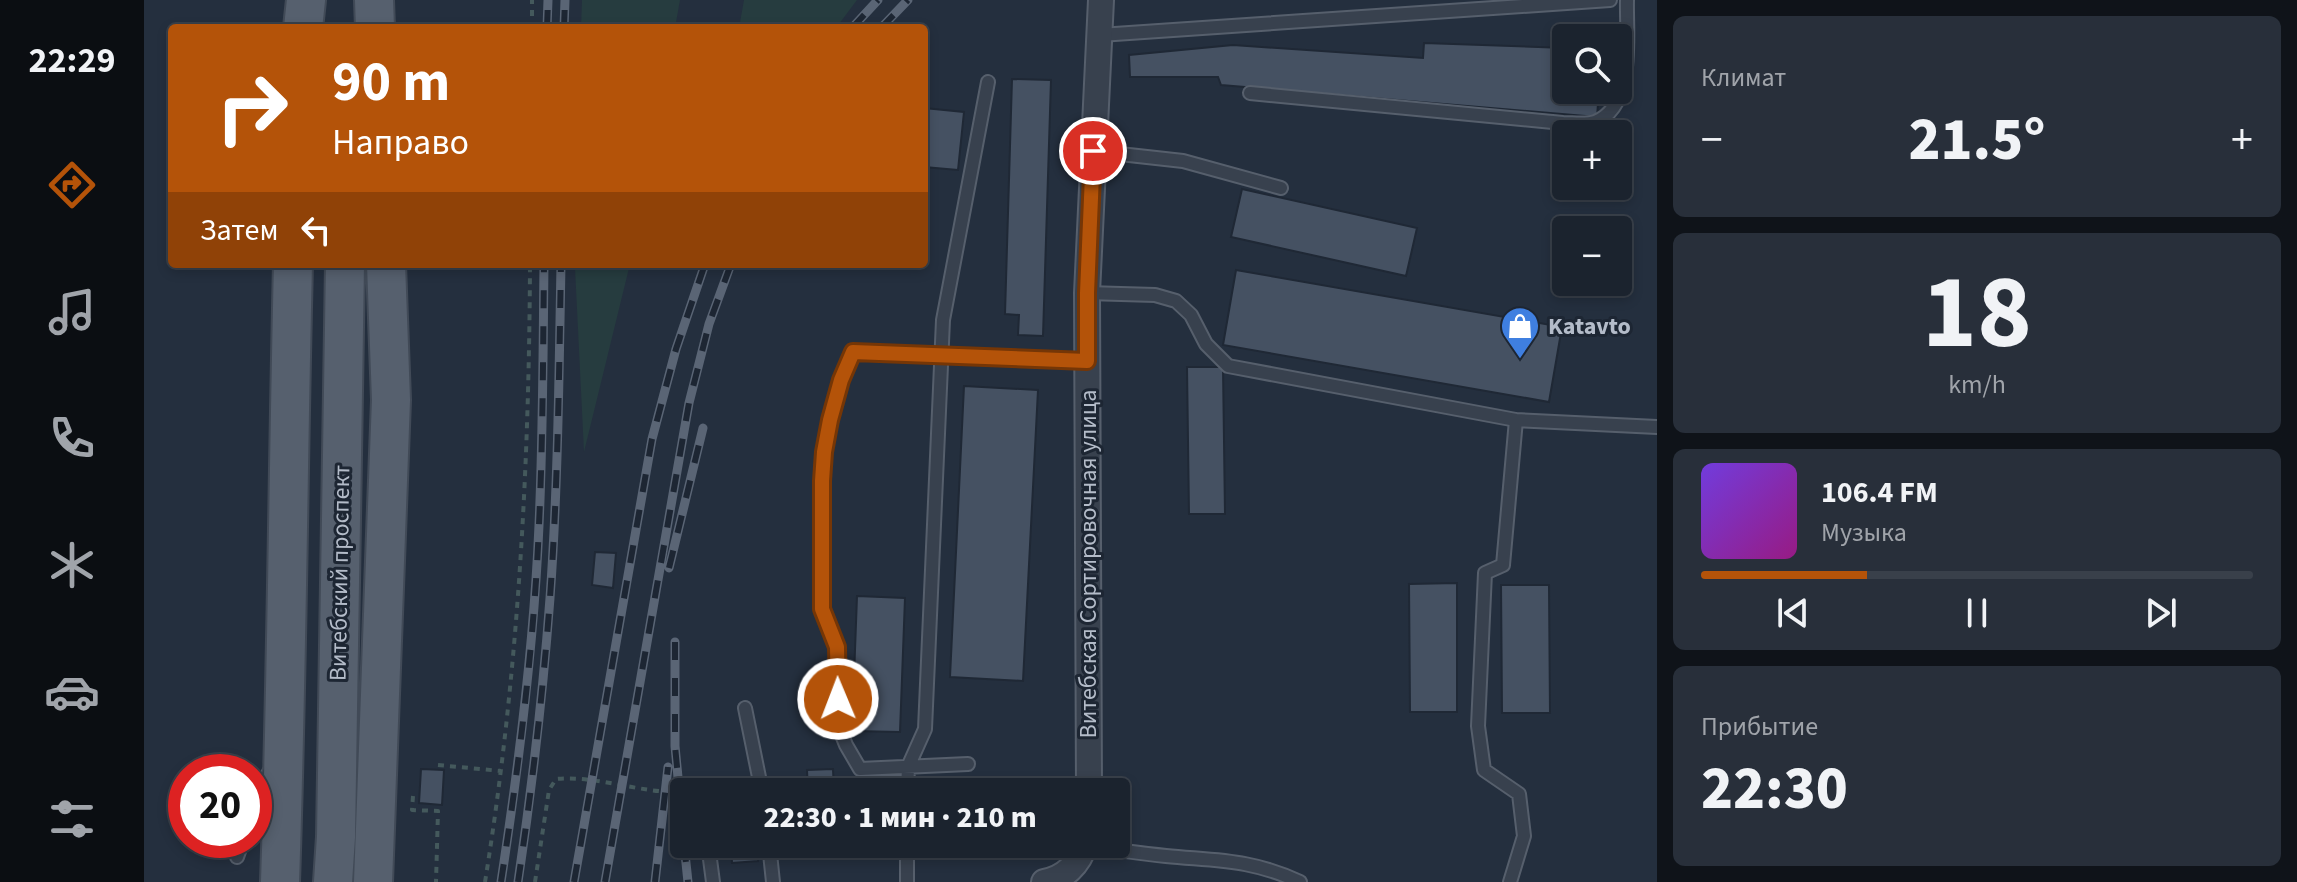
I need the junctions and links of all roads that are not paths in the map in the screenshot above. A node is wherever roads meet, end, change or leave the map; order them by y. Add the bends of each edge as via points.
1 (295, 0) edge
2 (306, 0) edge
3 (356, 0) edge
4 (374, 0) edge
5 (1101, 0) edge
6 (1610, 0) edge
7 (1627, 0) edge
8 (296, 24) edge
9 (303, 24) edge
10 (355, 24) edge
11 (375, 24) edge
12 (1100, 35) junction
13 (988, 82) dead end
14 (1250, 93) dead end
15 (1093, 151) junction
16 (1281, 188) dead end
17 (293, 268) edge
18 (345, 268) edge
19 (386, 268) edge
20 (1087, 293) junction
21 (941, 356) junction
22 (1087, 361) junction
23 (1516, 420) junction
24 (1657, 427) edge
25 (745, 708) dead end
26 (285, 728) junction
27 (272, 763) edge
28 (968, 764) dead end
29 (908, 767) junction
30 (759, 778) edge
31 (908, 778) edge
32 (1089, 778) edge
33 (1130, 850) edge
34 (710, 858) edge
35 (770, 858) edge
36 (907, 858) edge
37 (1080, 858) edge
38 (280, 882) edge
39 (333, 882) edge
40 (373, 882) edge
41 (713, 882) edge
42 (773, 882) edge
43 (907, 882) edge
44 (1044, 882) edge
45 (1300, 882) edge
46 (1510, 882) edge

1 - 8 main road
2 - 9 main road
3 - 10 main road
4 - 11 main road
5 - 12 street, Витебская Сортировочная улица
6 - 12 lane
7 - 14 lane via 1625,79 1618,101 1592,123
12 - 15 street, Витебская Сортировочная улица
13 - 21 lane via 943,320
15 - 16 lane via 1183,161
15 - 20 street, Витебская Сортировочная улица
17 - 26 main road
18 - 39 main road, Витебский проспект
19 - 40 main road via 395,794
20 - 22 street, Витебская Сортировочная улица
20 - 23 lane via 1155,295 1176,301 1228,366
21 - 22 lane
21 - 29 lane via 925,729
21 - 29 lane via 853,352 824,452 822,609 837,647 838,725 860,769
22 - 32 street, Витебская Сортировочная улица
23 - 24 lane
23 - 46 lane via 1503,565 1485,573 1478,726 1484,770 1519,794 1524,836
25 - 30 lane
26 - 27 lane
26 - 38 main road
28 - 29 lane
29 - 31 lane
33 - 45 lane via 1241,862
34 - 41 lane
35 - 42 lane
36 - 43 lane
37 - 44 street via 1069,872

